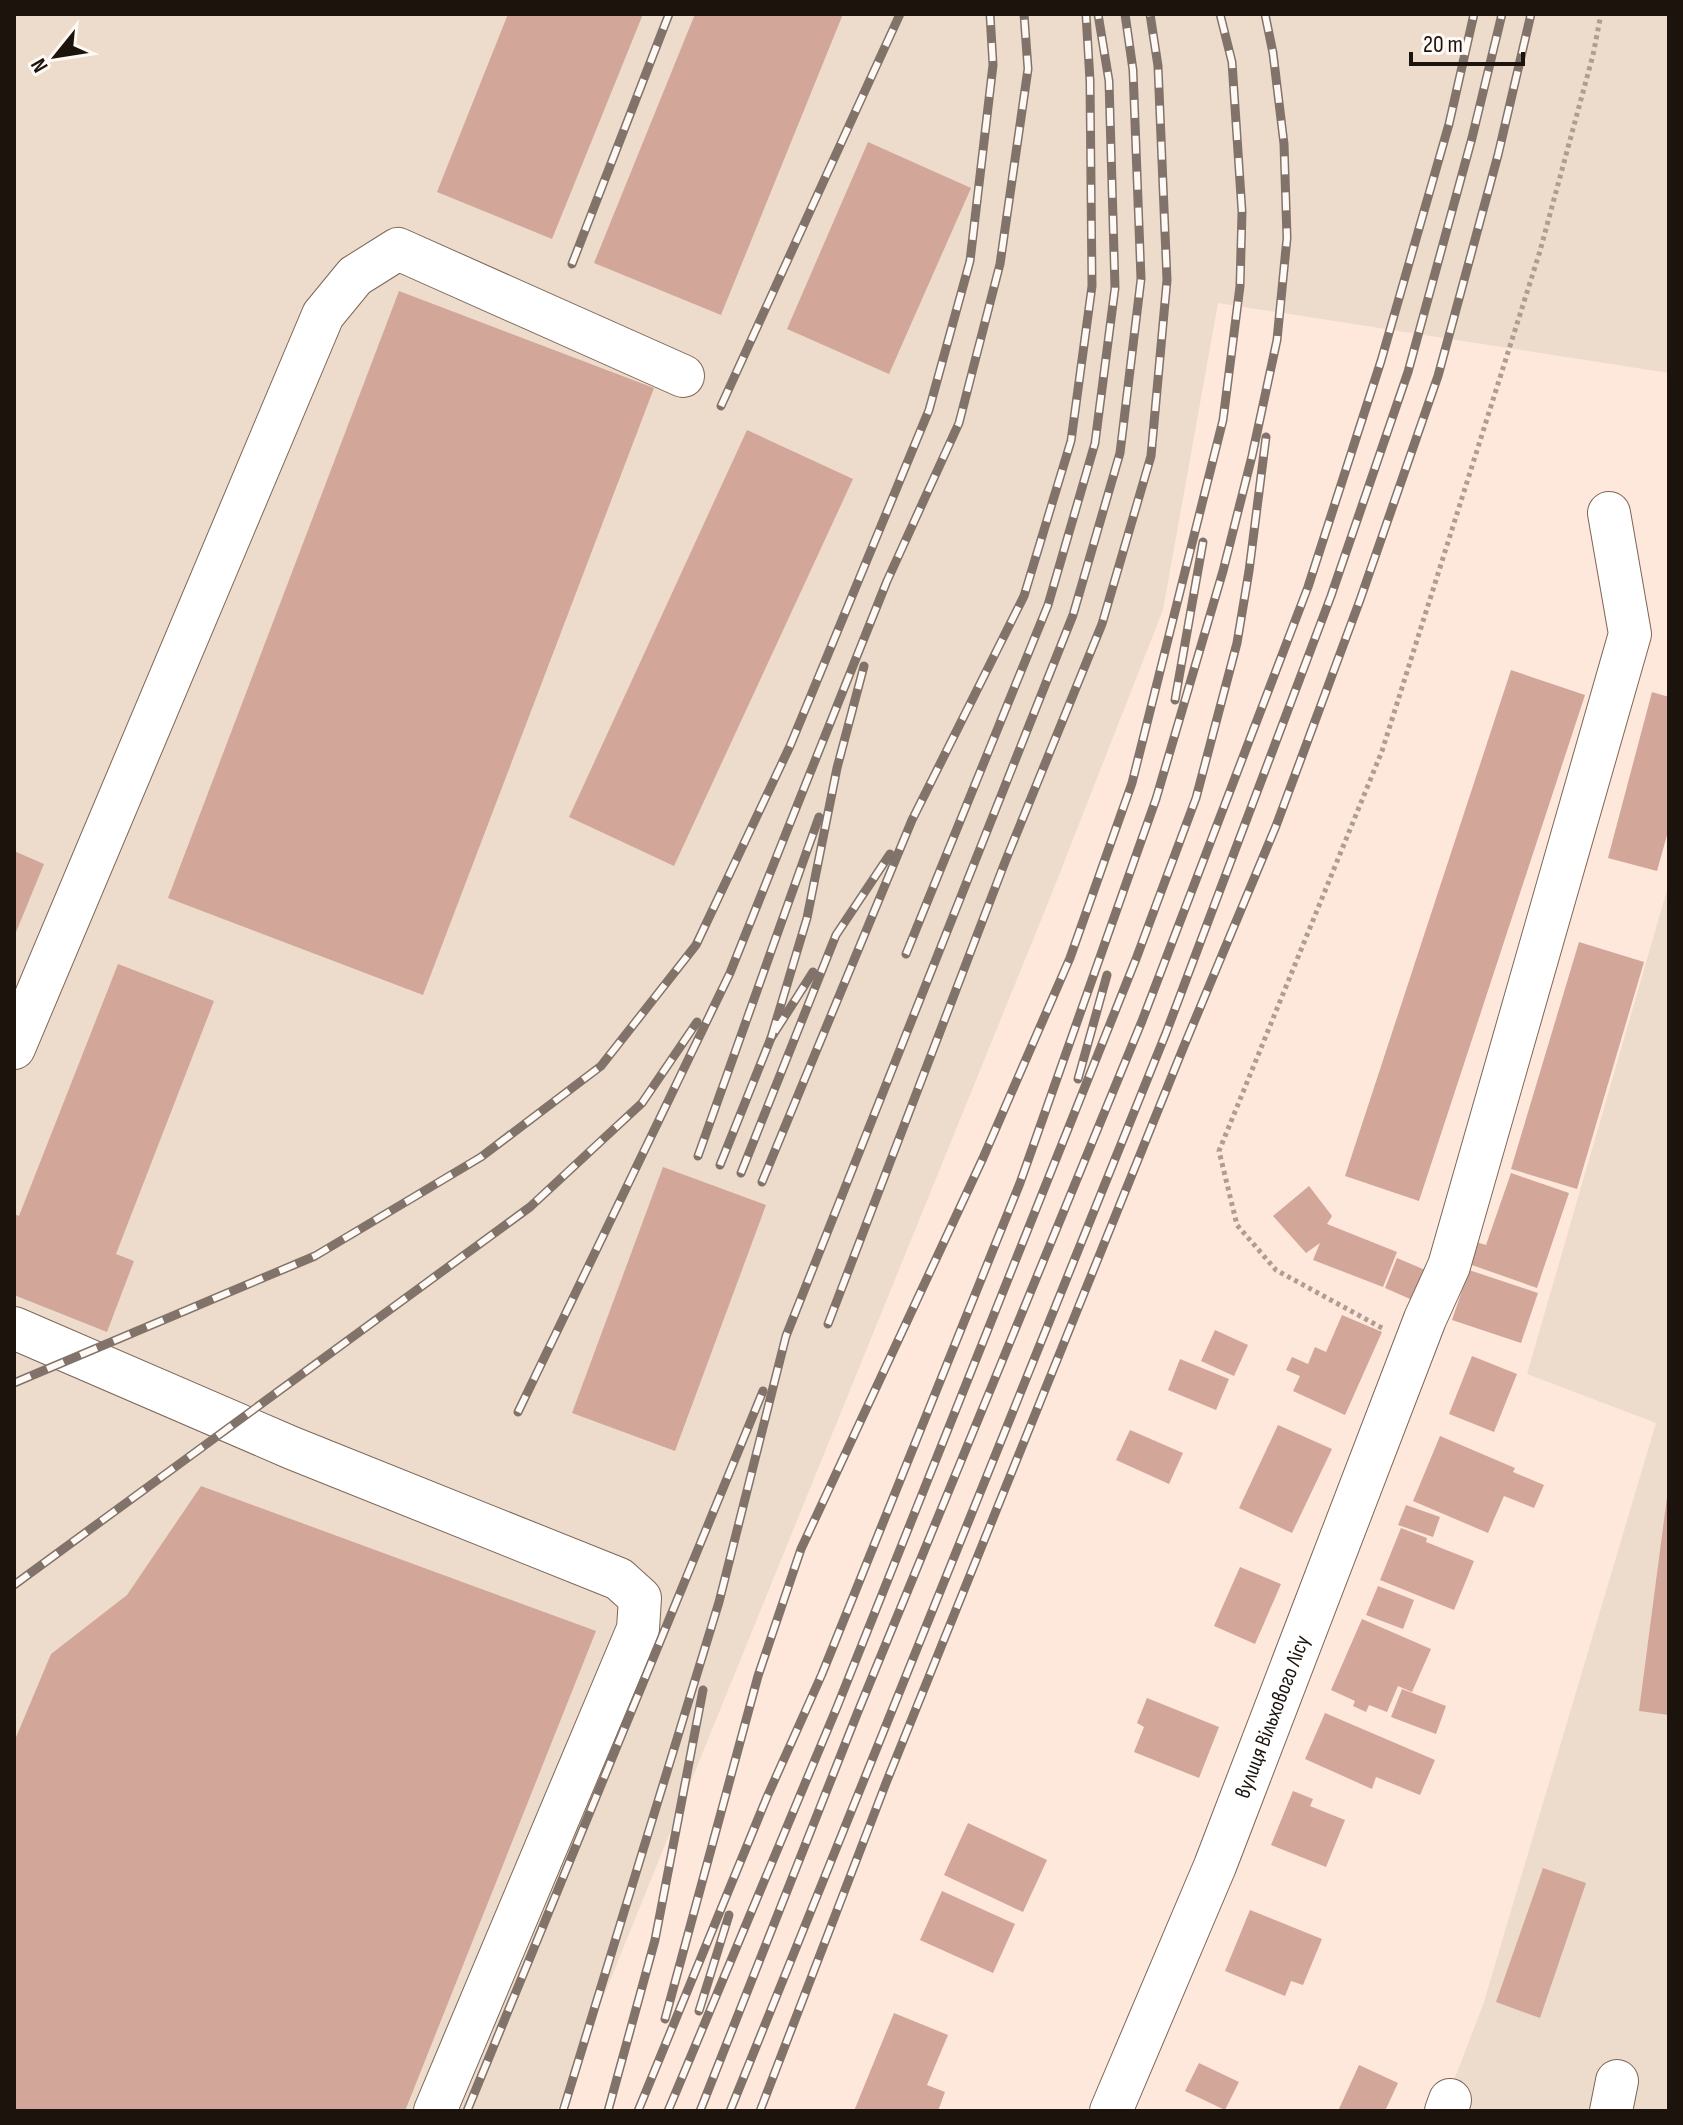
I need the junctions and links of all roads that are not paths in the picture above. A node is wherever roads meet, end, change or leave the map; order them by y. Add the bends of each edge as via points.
1 (683, 376) dead end
2 (1609, 513) dead end
3 (14, 1048) edge
4 (14, 1328) edge
5 (435, 2111) edge
6 (1111, 2111) edge

1 - 3 street via 398,249 355,276 323,315
2 - 6 street, вулиця Вільхового Лісу via 1630,634 1449,1266 1215,1866
4 - 5 street via 292,1448 619,1579 640,1598 638,1629

